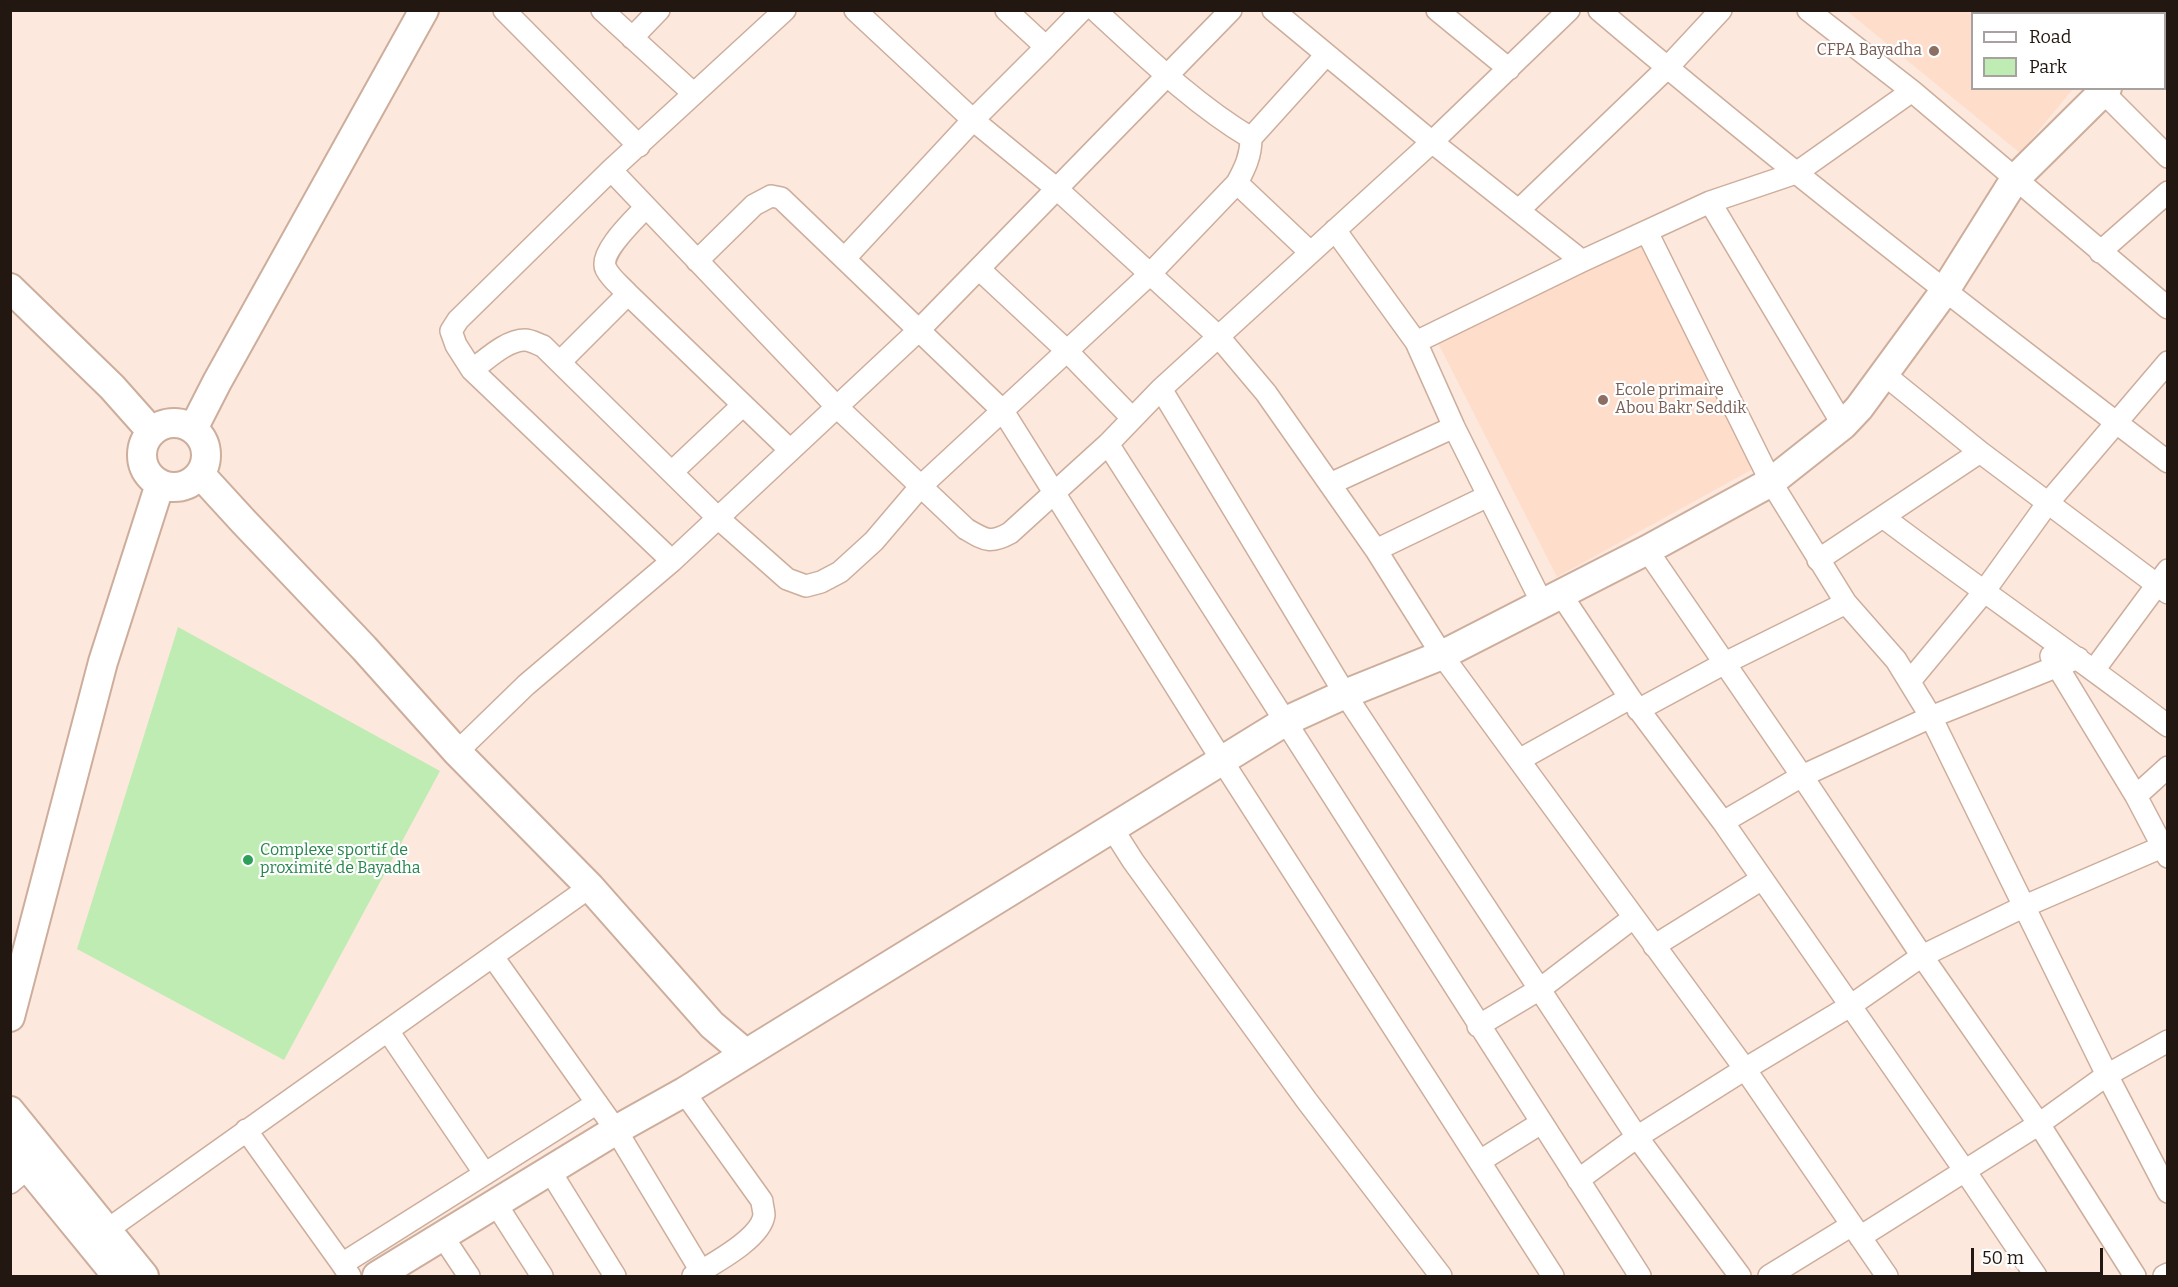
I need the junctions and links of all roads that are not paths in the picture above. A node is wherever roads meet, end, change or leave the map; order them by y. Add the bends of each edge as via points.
1 (424, 10) edge
2 (504, 10) edge
3 (602, 10) edge
4 (659, 10) edge
5 (855, 10) edge
6 (1006, 10) edge
7 (1082, 10) edge
8 (1095, 10) edge
9 (1231, 10) edge
10 (1273, 10) edge
11 (1437, 10) edge
12 (1569, 10) edge
13 (1599, 10) edge
14 (1721, 10) edge
15 (1808, 10) edge
16 (773, 14) edge
17 (632, 38) junction
18 (1046, 48) junction
19 (1326, 55) junction
20 (1667, 68) junction
21 (1509, 69) junction
22 (1168, 77) junction
23 (2105, 90) edge
24 (1911, 91) junction
25 (694, 94) junction
26 (973, 120) junction
27 (1251, 138) junction
28 (1432, 142) junction
29 (639, 146) junction
30 (2168, 157) edge
31 (611, 170) junction
32 (1796, 173) junction
33 (2015, 179) junction
34 (1237, 183) junction
35 (1058, 189) junction
36 (2168, 192) edge
37 (1710, 202) junction
38 (646, 207) junction
39 (1519, 210) junction
40 (1335, 230) junction
41 (1647, 232) junction
42 (1310, 252) junction
43 (2100, 252) junction
44 (845, 258) junction
45 (697, 261) junction
46 (1582, 261) junction
47 (979, 269) junction
48 (1150, 274) junction
49 (10, 288) edge
50 (1944, 292) junction
51 (628, 294) junction
52 (2168, 308) edge
53 (919, 330) junction
54 (1218, 336) junction
55 (1416, 342) junction
56 (1066, 350) junction
57 (560, 362) junction
58 (2168, 362) edge
59 (472, 370) junction
60 (1885, 375) junction
61 (1161, 389) junction
62 (743, 405) junction
63 (836, 406) junction
64 (1003, 411) junction
65 (1132, 418) junction
66 (2115, 422) junction
67 (1843, 425) junction
68 (1454, 427) junction
69 (193, 429) junction
70 (152, 432) junction
71 (1108, 444) junction
72 (790, 450) junction
73 (1980, 452) junction
74 (2168, 462) edge
75 (672, 472) junction
76 (200, 474) junction
77 (1771, 482) junction
78 (160, 484) junction
79 (1330, 484) junction
80 (920, 487) junction
81 (1055, 492) junction
82 (1488, 496) junction
83 (2047, 504) junction
84 (1883, 517) junction
85 (718, 518) junction
86 (1376, 550) junction
87 (1647, 550) junction
88 (1818, 560) junction
89 (672, 561) junction
90 (2164, 582) edge
91 (1983, 593) junction
92 (1551, 598) junction
93 (1846, 603) junction
94 (2037, 630) junction
95 (1442, 655) junction
96 (1725, 663) junction
97 (2086, 664) junction
98 (2056, 666) junction
99 (1910, 681) junction
100 (1345, 694) junction
101 (1634, 704) junction
102 (1931, 717) junction
103 (1286, 721) junction
104 (2168, 726) edge
105 (458, 752) junction
106 (1519, 760) junction
107 (1223, 762) junction
108 (2168, 767) edge
109 (1802, 776) junction
110 (2136, 796) junction
111 (1723, 822) junction
112 (1112, 828) junction
113 (2165, 852) edge
114 (1762, 879) junction
115 (590, 887) junction
116 (2025, 906) junction
117 (1633, 918) junction
118 (1654, 946) junction
119 (1922, 956) junction
120 (493, 957) junction
121 (1540, 989) junction
122 (1850, 1006) junction
123 (10, 1017) edge
124 (1478, 1026) junction
125 (388, 1031) junction
126 (2168, 1041) edge
127 (744, 1053) junction
128 (1744, 1069) junction
129 (2107, 1075) junction
130 (684, 1092) junction
131 (597, 1103) junction
132 (1541, 1123) junction
133 (12, 1124) edge
134 (2038, 1124) junction
135 (246, 1130) junction
136 (616, 1130) junction
137 (1638, 1137) junction
138 (1480, 1161) junction
139 (550, 1171) junction
140 (1965, 1171) junction
141 (485, 1174) junction
142 (20, 1175) edge
143 (1578, 1180) junction
144 (2168, 1192) edge
145 (444, 1200) junction
146 (496, 1204) junction
147 (107, 1230) junction
148 (453, 1230) junction
149 (1856, 1231) junction
150 (346, 1270) edge
151 (697, 1274) edge
152 (2168, 1274) edge
153 (114, 1275) edge
154 (144, 1276) edge
155 (377, 1276) edge
156 (469, 1276) edge
157 (542, 1276) edge
158 (615, 1276) edge
159 (1441, 1276) edge
160 (1553, 1276) edge
161 (1640, 1276) edge
162 (1740, 1276) edge
163 (1768, 1276) edge
164 (1887, 1276) edge
165 (2036, 1276) edge
166 (2135, 1276) edge
167 (2164, 1276) edge

1 - 69 street
2 - 29 street
3 - 17 street
4 - 17 street
5 - 26 street
6 - 18 street
7 - 18 street
8 - 22 street
9 - 22 street
10 - 19 street
11 - 21 street
12 - 21 street
13 - 20 street
14 - 20 street
15 - 24 street
16 - 25 street
17 - 25 street
18 - 26 street
19 - 27 street
19 - 28 street
20 - 32 street
20 - 39 street
21 - 28 street
22 - 27 street
22 - 35 street
23 - 30 street
23 - 33 street
24 - 32 street
24 - 33 street
25 - 29 street
26 - 35 street
26 - 44 street
27 - 34 street via 1251,152
28 - 39 street
28 - 40 street
29 - 31 street
31 - 38 street
31 - 59 street via 458,320 451,331
32 - 37 street
32 - 50 street
33 - 43 street
33 - 50 street
34 - 42 street
34 - 48 street
35 - 47 street
35 - 48 street
36 - 43 street
37 - 41 street
37 - 67 street
38 - 45 street
38 - 51 street via 606,256 604,267
39 - 46 street
40 - 42 street
40 - 55 street
41 - 46 street
41 - 77 street
42 - 54 street
43 - 52 street
44 - 45 street via 781,198 771,196 754,205
44 - 53 street
45 - 63 street
46 - 55 street
47 - 53 street
47 - 56 street
48 - 54 street
48 - 56 street
49 - 70 street via 112,387
50 - 60 street
50 - 66 street
51 - 57 street
51 - 62 street
53 - 63 street
53 - 64 street
54 - 61 street
54 - 79 street via 1266,393
55 - 68 street
56 - 64 street
56 - 65 street
57 - 59 street via 543,346 528,339 506,346
57 - 75 street
58 - 66 street
59 - 89 street
60 - 67 street
60 - 73 street
61 - 65 street
61 - 100 street
62 - 72 street
62 - 75 street
63 - 72 street
63 - 80 street
64 - 80 street
64 - 81 street
65 - 71 street
66 - 74 street
66 - 83 street
67 - 77 street
68 - 79 street
68 - 82 street
69 - 70 street via 168,423
69 - 76 street via 206,450
70 - 78 street via 143,449 143,460 152,478
71 - 81 street
71 - 103 street
72 - 85 street
73 - 83 street
73 - 84 street
75 - 85 street
76 - 78 street via 186,485
76 - 105 street
77 - 87 street
77 - 88 street
78 - 123 street via 103,662
79 - 86 street
80 - 81 street via 966,529 986,540 997,540 1010,533
80 - 85 street via 874,541 840,572 806,586 787,579
81 - 107 street
82 - 86 street
82 - 92 street
83 - 90 street
83 - 91 street
84 - 88 street
84 - 91 street
85 - 89 street
86 - 95 street
87 - 92 street
87 - 96 street
88 - 93 street
89 - 105 street via 526,685
90 - 97 street
91 - 94 street
91 - 99 street
92 - 95 street
92 - 101 street
93 - 96 street
93 - 99 street
94 - 97 street
94 - 98 street
95 - 100 street
95 - 106 street
96 - 101 street
96 - 109 street
97 - 98 street
97 - 104 street
98 - 102 street
98 - 110 street
99 - 102 street
100 - 103 street
100 - 121 street
101 - 106 street
101 - 111 street
102 - 109 street
102 - 116 street
103 - 107 street
103 - 124 street
105 - 115 street
106 - 117 street
107 - 112 street
107 - 138 street
108 - 110 street
109 - 111 street
109 - 119 street
110 - 113 street
111 - 114 street
112 - 127 street
112 - 159 street via 1307,1101
113 - 116 street
114 - 118 street
114 - 122 street
115 - 120 street
115 - 127 street via 712,1025
116 - 119 street
116 - 129 street
117 - 118 street
117 - 121 street
118 - 128 street
119 - 122 street
119 - 134 street
120 - 125 street
120 - 131 street
121 - 124 street
121 - 137 street
122 - 128 street
122 - 140 street
124 - 132 street
125 - 135 street
125 - 141 street
126 - 129 street
127 - 130 street
128 - 137 street
128 - 149 street
129 - 134 street
129 - 144 street
130 - 136 street
130 - 151 street via 762,1201 764,1215 759,1228 740,1246
131 - 136 street
131 - 141 street
132 - 138 street
132 - 143 street
133 - 142 street
133 - 147 street
134 - 140 street
134 - 166 street
135 - 147 street
135 - 150 street
136 - 139 street
136 - 151 street
137 - 143 street
137 - 162 street
138 - 160 street
139 - 146 street
139 - 158 street
140 - 149 street
140 - 165 street
141 - 145 street
142 - 153 street
143 - 161 street
145 - 148 street
145 - 150 street
146 - 148 street
146 - 157 street
147 - 154 street
148 - 155 street
148 - 156 street
149 - 163 street
149 - 164 street
152 - 167 street

